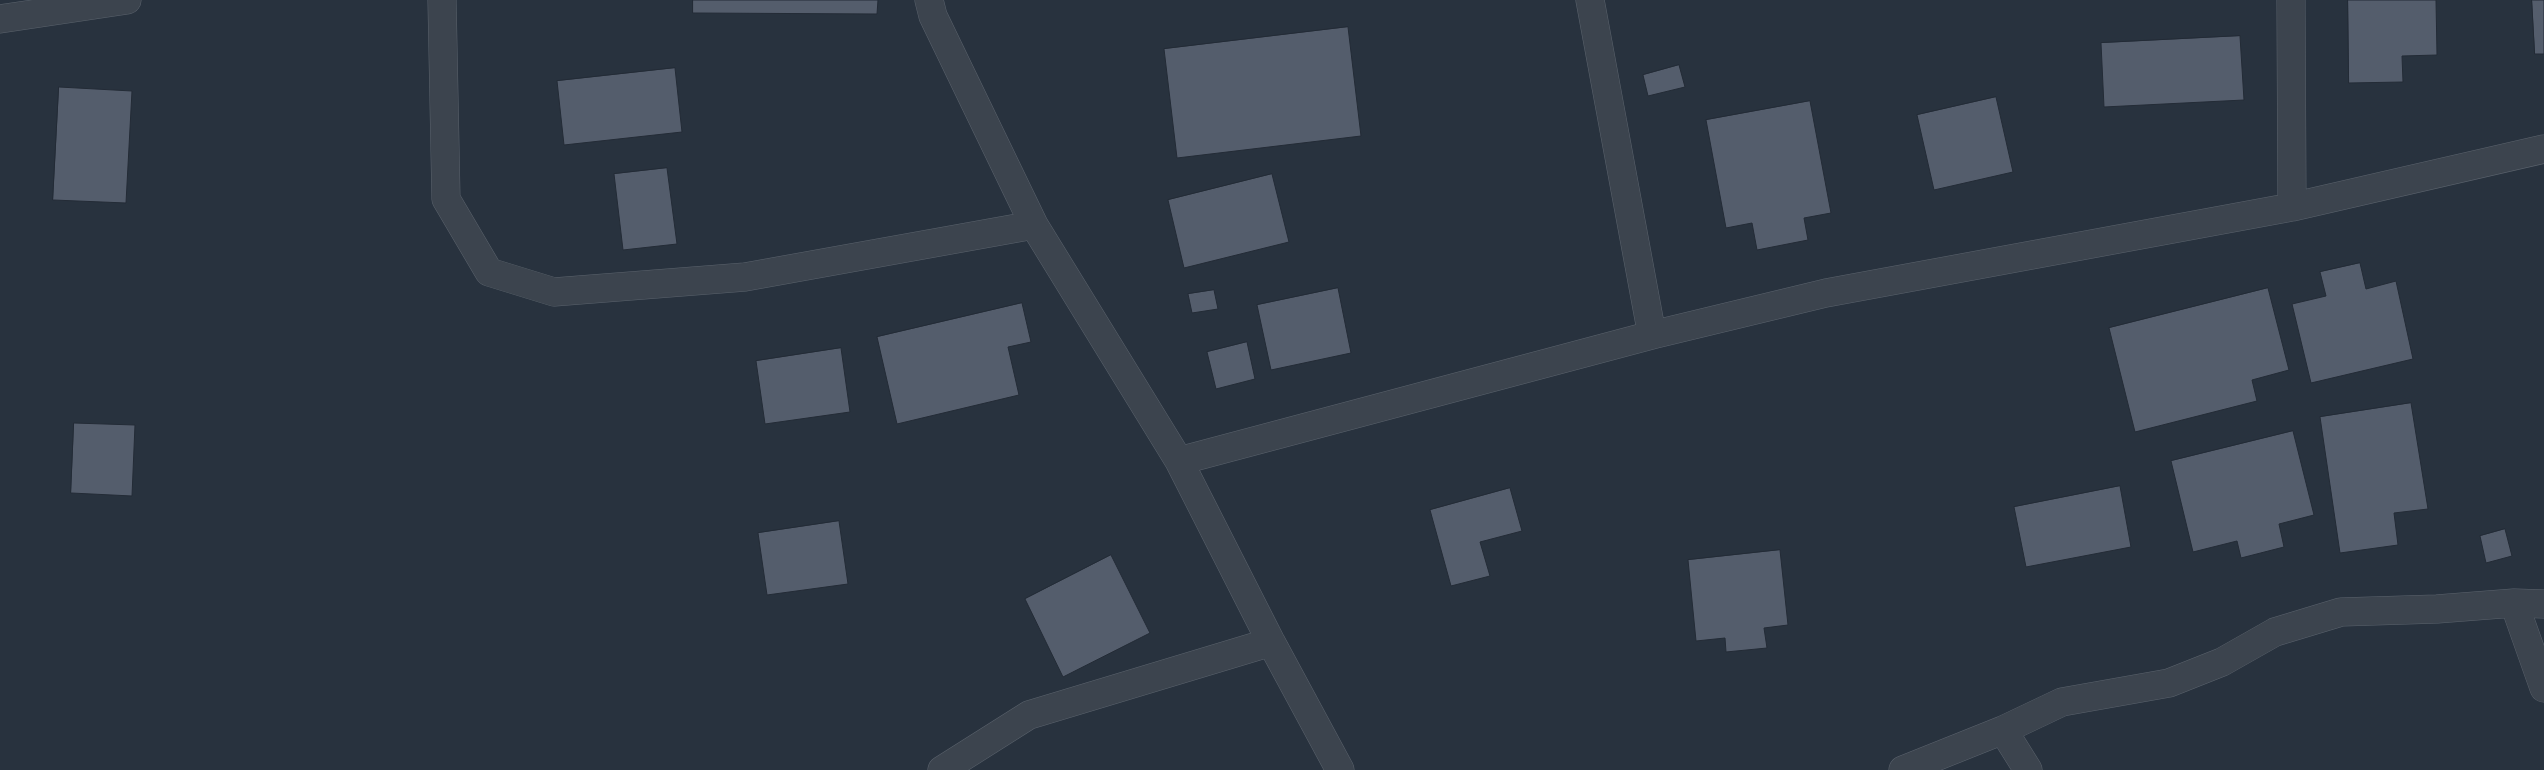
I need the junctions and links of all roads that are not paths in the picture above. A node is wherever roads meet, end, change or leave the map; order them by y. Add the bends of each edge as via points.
1 (127, 0) edge
2 (442, 0) edge
3 (929, 0) edge
4 (1590, 0) edge
5 (2291, 0) edge
6 (0, 19) edge
7 (2544, 149) edge
8 (2292, 207) junction
9 (1034, 225) junction
10 (1652, 336) junction
11 (1178, 461) junction
12 (2514, 603) junction
13 (2544, 604) edge
14 (1271, 642) junction
15 (2544, 688) edge
16 (2003, 730) junction
17 (942, 770) edge
18 (1340, 770) edge
19 (1903, 770) edge
20 (2028, 770) edge

1 - 6 street
2 - 9 street via 446,200 489,272 554,292 745,277
3 - 9 street via 933,16
4 - 10 street
5 - 8 street
7 - 8 street
8 - 10 street via 1826,293
9 - 11 street
10 - 11 street
11 - 14 street
12 - 13 street
12 - 15 street
12 - 16 street via 2342,612 2275,632 2222,662 2169,683 2062,702
14 - 17 street via 1029,715
14 - 18 street
16 - 19 street
16 - 20 street

